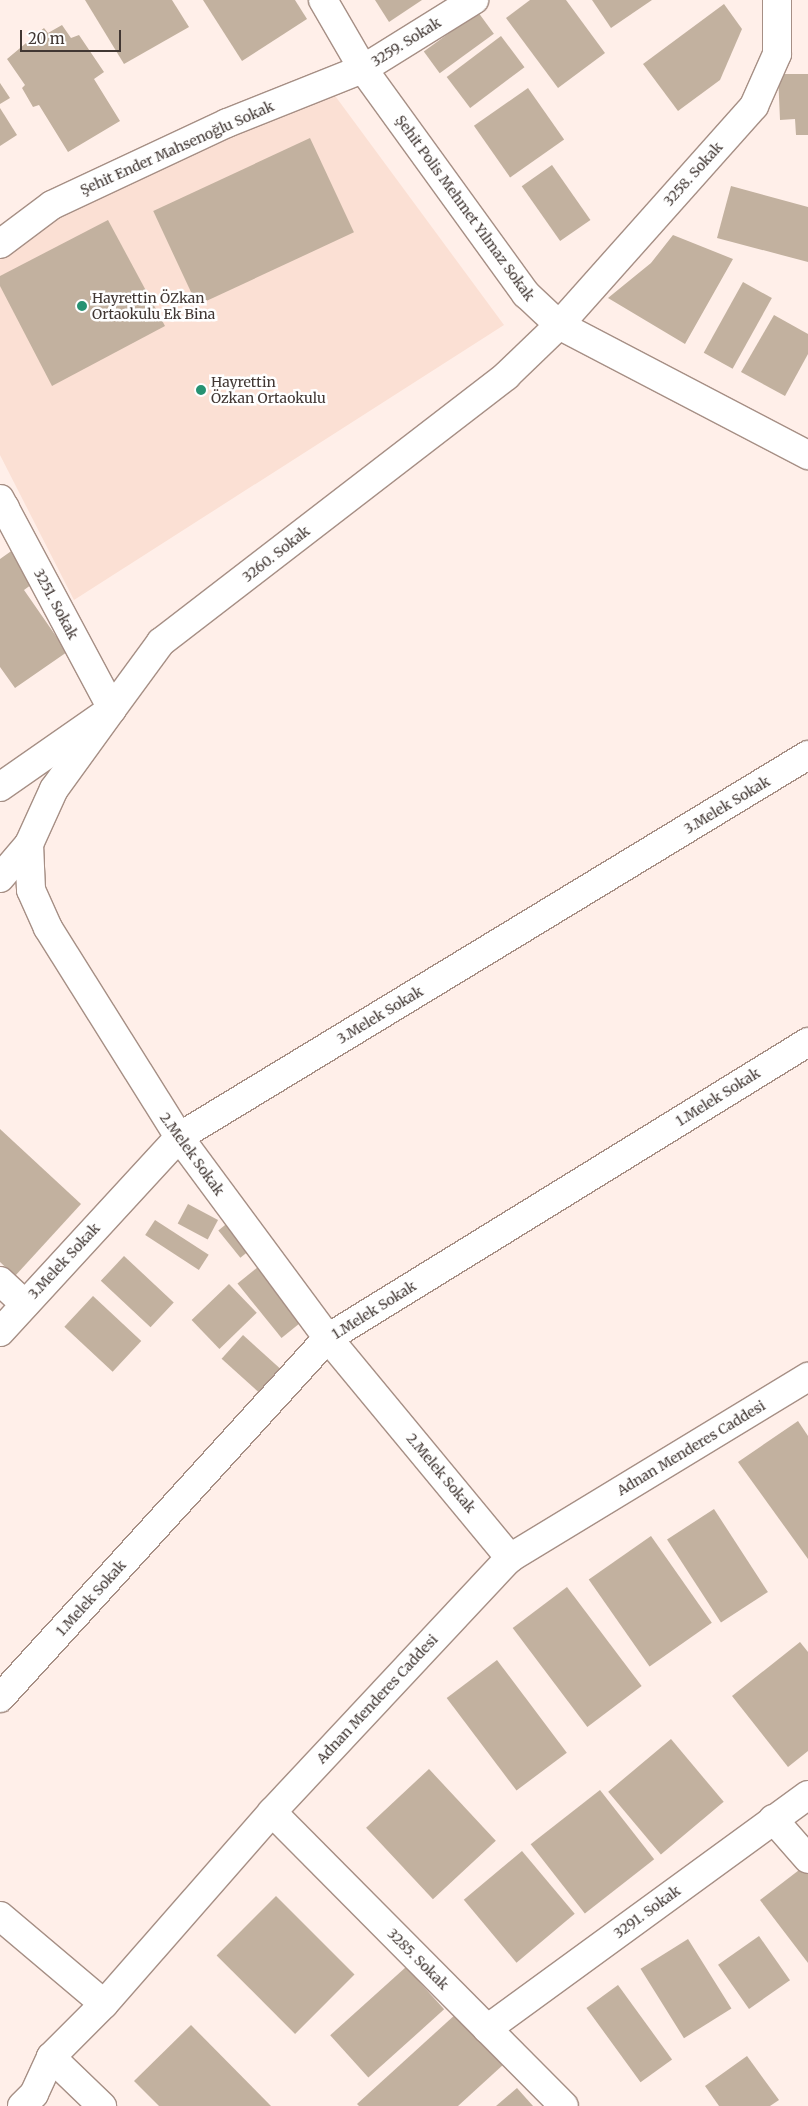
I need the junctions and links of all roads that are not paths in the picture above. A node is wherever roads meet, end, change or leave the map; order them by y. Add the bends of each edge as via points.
1 (323, 0) edge
2 (474, 0) edge
3 (778, 0) edge
4 (363, 69) junction
5 (0, 244) edge
6 (559, 325) junction
7 (808, 455) edge
8 (2, 506) edge
9 (112, 709) junction
10 (808, 755) edge
11 (0, 787) edge
12 (29, 844) junction
13 (0, 878) edge
14 (808, 1042) edge
15 (178, 1137) junction
16 (0, 1281) edge
17 (25, 1304) junction
18 (0, 1332) edge
19 (328, 1338) junction
20 (808, 1377) edge
21 (510, 1558) junction
22 (0, 1698) edge
23 (808, 1795) edge
24 (272, 1812) junction
25 (773, 1819) junction
26 (808, 1859) edge
27 (0, 1916) edge
28 (104, 2004) junction
29 (487, 2029) junction
30 (51, 2057) junction
31 (22, 2106) edge
32 (102, 2106) edge
33 (564, 2106) edge

1 - 4 street, Şehit Polis Mehmet Yılmaz Sokak
2 - 4 street, 3259. Sokak
3 - 6 street, 3258. Sokak via 777,54 754,106
4 - 5 street, Şehit Ender Mahsenoğlu Sokak via 227,123 52,205
4 - 6 street, Şehit Polis Mehmet Yılmaz Sokak via 526,294
6 - 7 street, Şehit Polis Mehmet Yılmaz Sokak
6 - 9 street, 3260. Sokak via 506,376 161,642
8 - 9 street, 3251. Sokak
9 - 11 street, 3260. Sokak
9 - 12 street, 2.Melek Sokak via 54,789
10 - 15 street, 3.Melek Sokak
12 - 13 street
12 - 15 street, 2.Melek Sokak via 31,890 48,928
14 - 19 street, 1.Melek Sokak
15 - 17 street, 3.Melek Sokak
15 - 19 street, 2.Melek Sokak
16 - 17 street
17 - 18 street, 3.Melek Sokak
19 - 21 street, 2.Melek Sokak
19 - 22 street, 1.Melek Sokak
20 - 21 street, Adnan Menderes Caddesi
21 - 24 street, Adnan Menderes Caddesi
23 - 25 street, 3291. Sokak
24 - 28 street, Adnan Menderes Caddesi
24 - 29 street, 3285. Sokak
25 - 26 street
25 - 29 street, 3291. Sokak
27 - 28 street
28 - 30 street, Adnan Menderes Caddesi
29 - 33 street, 3285. Sokak
30 - 31 street, Adnan Menderes Caddesi via 34,2094
30 - 32 street

